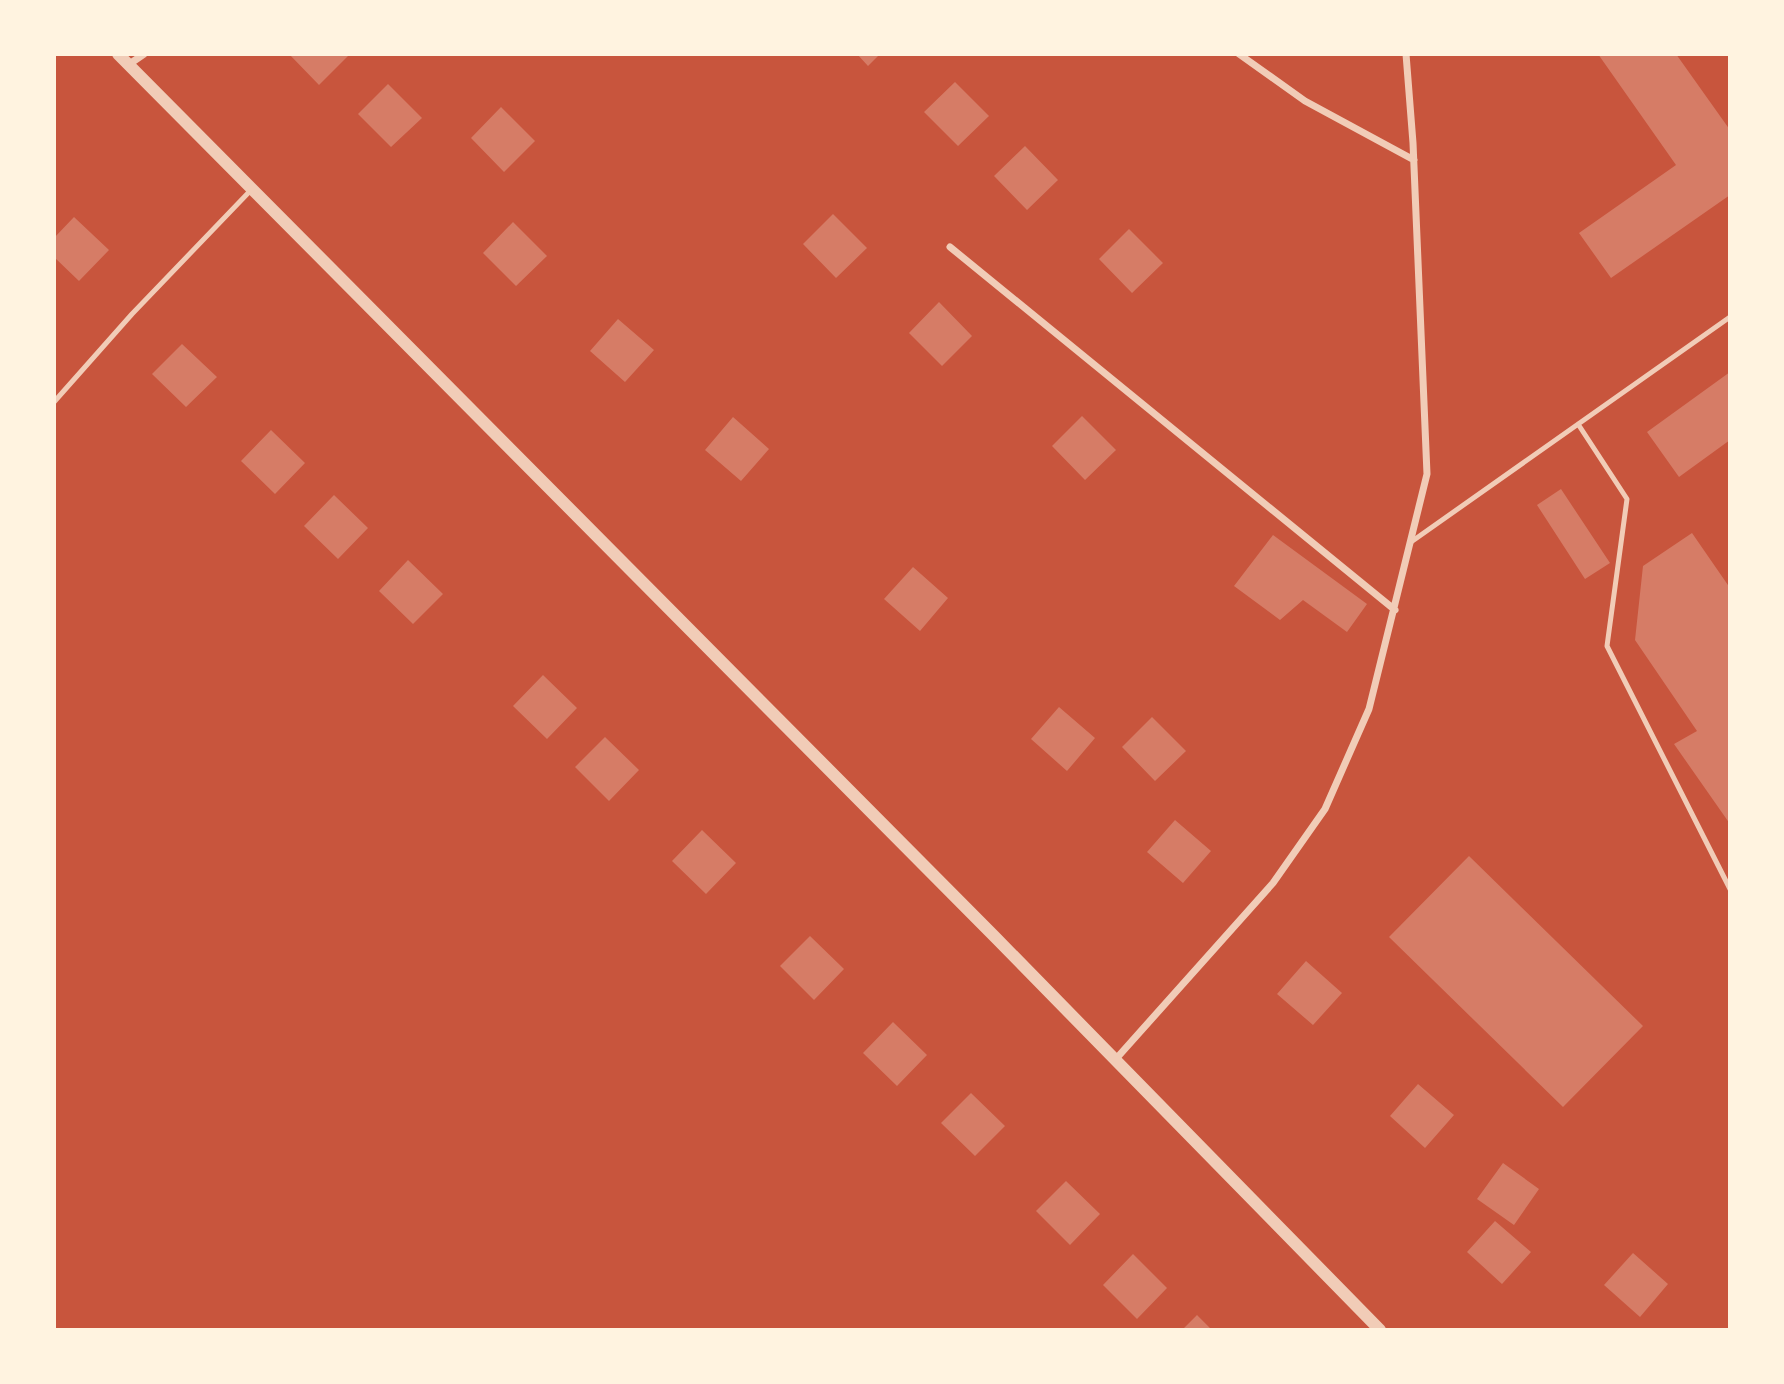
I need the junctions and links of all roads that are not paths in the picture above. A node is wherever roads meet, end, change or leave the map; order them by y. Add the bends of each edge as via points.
1 (118, 54) edge
2 (144, 54) edge
3 (1239, 54) edge
4 (1406, 54) edge
5 (128, 65) junction
6 (1414, 160) junction
7 (251, 190) junction
8 (950, 247) dead end
9 (1730, 317) edge
10 (54, 402) edge
11 (1578, 424) junction
12 (1411, 542) junction
13 (1395, 610) junction
14 (1730, 889) edge
15 (1114, 1060) junction
16 (1381, 1330) edge

1 - 5 street
2 - 5 street
3 - 6 street via 1305,101
4 - 6 street
5 - 7 street
6 - 12 street via 1427,474
7 - 10 lane
7 - 15 street
8 - 13 street
9 - 11 lane
11 - 12 lane
11 - 14 lane via 1627,499 1607,646
12 - 13 street
13 - 15 street via 1369,709 1325,809 1273,883
15 - 16 street

